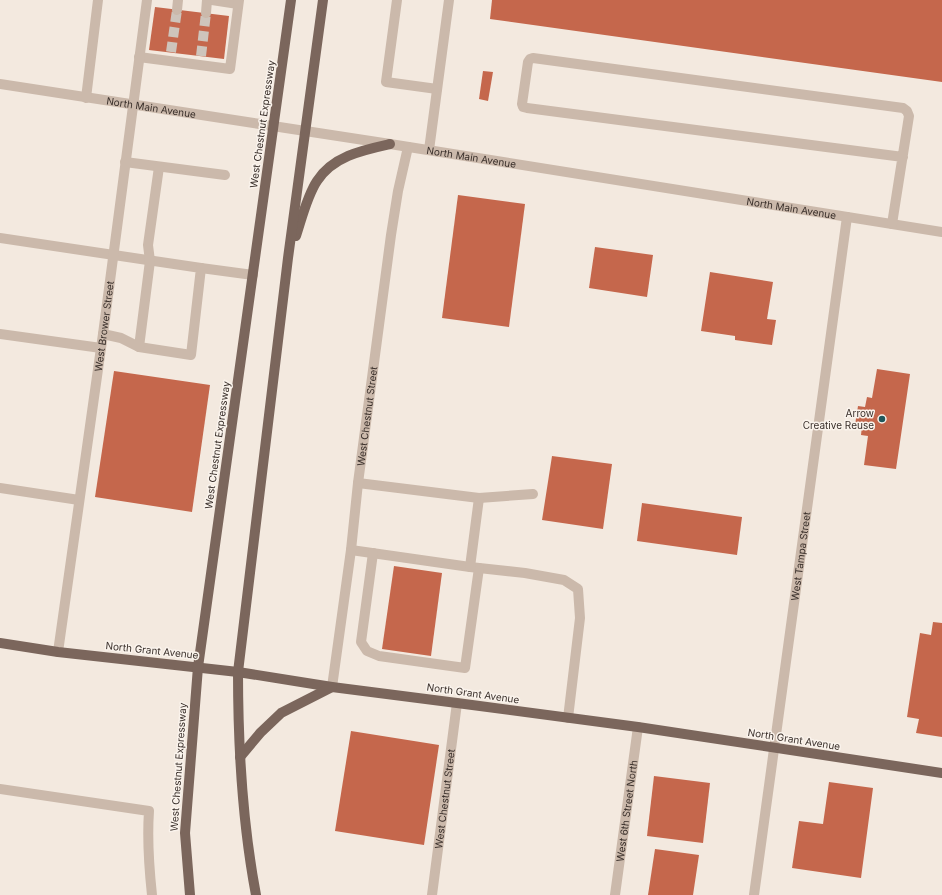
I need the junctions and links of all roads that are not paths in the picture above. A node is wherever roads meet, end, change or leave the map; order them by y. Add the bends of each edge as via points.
1 (98, 0) edge
2 (147, 0) edge
3 (207, 0) edge
4 (212, 0) edge
5 (291, 0) edge
6 (323, 0) edge
7 (397, 0) edge
8 (449, 0) edge
9 (238, 2) edge
10 (206, 13) tunnel mouth
11 (139, 57) junction
12 (0, 84) edge
13 (437, 89) junction
14 (86, 98) junction
15 (133, 105) junction
16 (274, 127) junction
17 (305, 132) junction
18 (390, 144) junction
19 (408, 147) junction
20 (429, 150) junction
21 (903, 157) junction
22 (125, 162) junction
23 (159, 167) junction
24 (225, 175) dead end
25 (847, 217) junction
26 (892, 224) junction
27 (942, 232) edge
28 (0, 238) edge
29 (113, 254) junction
30 (288, 258) junction
31 (150, 261) junction
32 (201, 268) junction
33 (253, 275) junction
34 (0, 334) edge
35 (103, 334) junction
36 (139, 347) junction
37 (101, 348) junction
38 (358, 483) junction
39 (0, 488) edge
40 (533, 494) dead end
41 (479, 498) junction
42 (79, 500) junction
43 (351, 550) junction
44 (373, 554) junction
45 (474, 567) junction
46 (0, 643) edge
47 (58, 652) junction
48 (198, 667) junction
49 (238, 672) junction
50 (332, 687) junction
51 (457, 703) junction
52 (568, 718) junction
53 (638, 727) junction
54 (775, 748) junction
55 (240, 757) junction
56 (942, 773) edge
57 (0, 790) edge
58 (152, 895) edge
59 (190, 895) edge
60 (256, 895) edge
61 (432, 895) edge
62 (615, 895) edge
63 (754, 895) edge

1 - 14 street
2 - 11 street, West Brower Street
3 - 10 street
4 - 9 street
5 - 16 main road, West Chestnut Expressway
6 - 17 main road
7 - 13 street via 386,82
8 - 13 street
9 - 11 street via 230,69 200,60
11 - 15 street, West Brower Street
12 - 14 street, North Main Avenue
13 - 20 street
14 - 15 street, North Main Avenue
15 - 16 street, North Main Avenue
15 - 22 street, West Brower Street
16 - 17 street, North Main Avenue
16 - 33 main road, West Chestnut Expressway
17 - 18 street, North Main Avenue
17 - 30 main road
18 - 19 street, North Main Avenue
18 - 30 main road via 358,152 333,164 325,171 311,194
19 - 20 street, North Main Avenue
19 - 38 street, West Chestnut Street via 391,235
20 - 25 street, North Main Avenue
21 - 21 street via 909,116 903,108 533,58 528,62 522,104 527,108
21 - 26 street
22 - 23 street
22 - 29 street, West Brower Street
23 - 24 street
23 - 31 street via 148,245
25 - 26 street, North Main Avenue
25 - 54 street, West Tampa Street
26 - 27 street, North Main Avenue
28 - 29 street
29 - 31 street
29 - 35 street, West Brower Street
30 - 49 main road
31 - 32 street
31 - 36 street
32 - 33 street
32 - 36 street via 191,355
33 - 48 main road, West Chestnut Expressway
34 - 37 street
35 - 36 street via 121,338
35 - 37 street, West Brower Street
37 - 42 street, West Brower Street
38 - 41 street
38 - 43 street, West Chestnut Street
39 - 42 street
40 - 41 street
41 - 45 street
42 - 47 street, West Brower Street
43 - 44 street
43 - 50 street, West Chestnut Street
44 - 45 street
44 - 45 street via 361,642 367,651 379,656 465,668
45 - 52 street via 564,580 578,590 580,618
46 - 47 main road, North Grant Avenue
47 - 48 main road, North Grant Avenue
48 - 49 main road, North Grant Avenue
48 - 59 main road, West Chestnut Expressway via 185,834
49 - 50 main road, North Grant Avenue
49 - 55 main road
50 - 51 main road, North Grant Avenue
50 - 55 main road via 282,713 260,732
51 - 52 main road, North Grant Avenue
51 - 61 street, West Chestnut Street
52 - 53 main road, North Grant Avenue
53 - 54 main road, North Grant Avenue
53 - 62 street, West 6th Street North
54 - 56 main road, North Grant Avenue
54 - 63 street, West Tampa Street
55 - 60 main road via 244,819
57 - 58 street via 149,811 149,869

